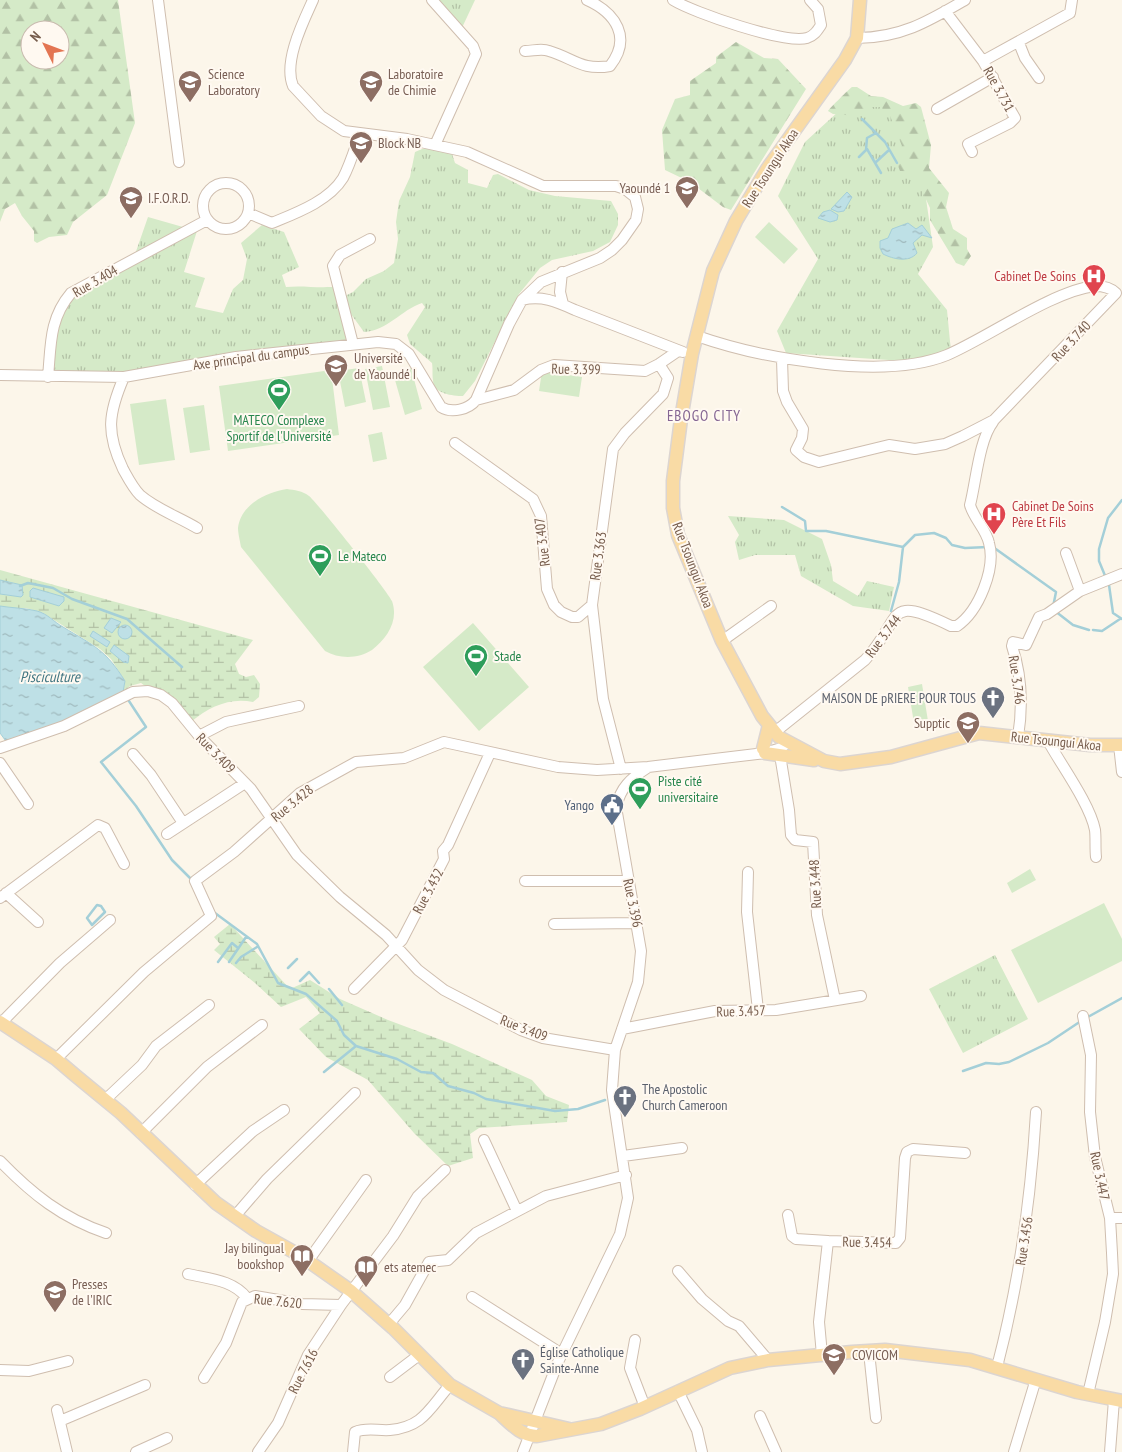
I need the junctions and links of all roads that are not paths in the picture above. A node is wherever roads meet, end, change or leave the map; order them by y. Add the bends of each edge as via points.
1 (158, 0) edge
2 (313, 0) edge
3 (432, 0) edge
4 (587, 0) edge
5 (673, 0) edge
6 (810, 0) edge
7 (860, 0) edge
8 (965, 0) edge
9 (1072, 0) edge
10 (946, 11) junction
11 (857, 38) junction
12 (1018, 43) junction
13 (526, 51) dead end
14 (983, 61) junction
15 (992, 77) junction
16 (1039, 78) dead end
17 (937, 109) dead end
18 (360, 134) junction
19 (434, 144) junction
20 (972, 152) dead end
21 (179, 162) dead end
22 (248, 212) junction
23 (207, 220) junction
24 (370, 239) dead end
25 (562, 272) junction
26 (522, 300) junction
27 (564, 304) junction
28 (697, 336) junction
29 (353, 344) junction
30 (678, 350) junction
31 (692, 354) junction
32 (782, 358) junction
33 (660, 364) junction
34 (0, 374) edge
35 (48, 377) junction
36 (124, 377) junction
37 (476, 400) junction
38 (994, 420) junction
39 (455, 443) dead end
40 (197, 528) dead end
41 (1066, 553) dead end
42 (1122, 574) edge
43 (1080, 591) junction
44 (592, 605) junction
45 (771, 606) dead end
46 (722, 641) junction
47 (299, 706) dead end
48 (778, 734) junction
49 (199, 736) junction
50 (1018, 737) junction
51 (1048, 741) junction
52 (1121, 745) edge
53 (0, 748) edge
54 (762, 752) junction
55 (490, 753) junction
56 (133, 754) dead end
57 (780, 755) junction
58 (824, 761) junction
59 (0, 763) edge
60 (648, 767) junction
61 (621, 769) junction
62 (1122, 772) edge
63 (246, 783) junction
64 (28, 804) dead end
65 (272, 820) junction
66 (184, 823) junction
67 (167, 834) dead end
68 (1096, 857) dead end
69 (124, 864) dead end
70 (748, 872) dead end
71 (525, 881) dead end
72 (628, 881) junction
73 (3, 896) edge
74 (110, 920) dead end
75 (38, 922) dead end
76 (637, 923) junction
77 (554, 924) dead end
78 (397, 946) junction
79 (354, 989) dead end
80 (861, 996) dead end
81 (835, 1000) junction
82 (209, 1005) dead end
83 (758, 1010) junction
84 (1082, 1016) dead end
85 (0, 1022) edge
86 (262, 1025) dead end
87 (622, 1029) junction
88 (615, 1050) junction
89 (56, 1059) junction
90 (355, 1093) dead end
91 (105, 1100) junction
92 (284, 1110) dead end
93 (1036, 1112) dead end
94 (141, 1133) junction
95 (484, 1140) dead end
96 (682, 1148) dead end
97 (965, 1153) dead end
98 (623, 1156) junction
99 (0, 1161) edge
100 (446, 1170) dead end
101 (626, 1175) junction
102 (366, 1180) dead end
103 (195, 1185) junction
104 (517, 1211) junction
105 (788, 1215) dead end
106 (235, 1216) junction
107 (1110, 1218) junction
108 (1122, 1218) edge
109 (106, 1233) dead end
110 (828, 1241) junction
111 (308, 1261) junction
112 (678, 1271) dead end
113 (188, 1274) dead end
114 (351, 1291) junction
115 (472, 1296) dead end
116 (248, 1298) junction
117 (341, 1305) junction
118 (389, 1324) junction
119 (635, 1340) dead end
120 (869, 1352) junction
121 (419, 1354) junction
122 (562, 1354) junction
123 (822, 1355) junction
124 (768, 1360) junction
125 (68, 1361) dead end
126 (997, 1367) junction
127 (0, 1370) edge
128 (390, 1377) dead end
129 (204, 1378) dead end
130 (1036, 1379) junction
131 (145, 1385) dead end
132 (450, 1385) junction
133 (678, 1391) junction
134 (1088, 1394) junction
135 (1118, 1400) edge
136 (645, 1407) junction
137 (57, 1410) dead end
138 (499, 1413) junction
139 (760, 1416) dead end
140 (876, 1418) dead end
141 (533, 1421) junction
142 (60, 1422) junction
143 (569, 1429) junction
144 (528, 1436) junction
145 (167, 1438) dead end
146 (67, 1452) edge
147 (136, 1452) edge
148 (258, 1452) edge
149 (353, 1452) edge
150 (522, 1452) edge
151 (702, 1452) edge
152 (776, 1452) edge
153 (1014, 1452) edge
154 (1110, 1452) edge

1 - 21 street
2 - 18 street via 295,47 290,80 326,120 337,128
3 - 19 street via 473,46 476,54
4 - 13 street via 604,8 620,34 619,54 610,66 580,65 549,50
5 - 6 street via 702,14 800,39 810,38 821,25 818,9
7 - 11 main road
8 - 10 street
9 - 12 street via 1070,13
10 - 11 street via 905,32 878,38
10 - 14 street, Rue 3.731
11 - 28 main road, Rue Tsoungui Akoa via 845,60 767,169 736,222 713,271
12 - 14 street
12 - 16 street
14 - 15 street, Rue 3.731
15 - 17 street
15 - 20 street, Rue 3.731 via 1015,118 968,144
18 - 19 street
18 - 22 street via 344,176 335,189 272,223
19 - 25 street via 467,152 543,186 616,186 635,197 638,208 636,220 622,240 600,258
22 - 23 street via 241,223 230,229 217,228
22 - 23 street via 248,199 241,188 222,183 206,194 202,207
23 - 35 street, Rue 3.404 via 71,293 54,319
24 - 29 street via 340,255 333,266
25 - 26 street via 540,282
25 - 27 street via 560,292
26 - 27 street via 538,297
26 - 37 street
27 - 30 street
28 - 31 main road, Rue Tsoungui Akoa
28 - 32 street, Rue 3.740 via 746,352
29 - 36 street, Axe principal du campus via 236,357
29 - 37 street, Axe principal du campus via 396,344 416,362 445,409 467,407
30 - 31 street
30 - 33 street, Rue 3.399
31 - 46 main road, Rue Tsoungui Akoa via 673,481 673,508 678,535
32 - 38 street, Rue 3.740 via 783,391 803,429 796,450 819,462 889,445 915,449 931,447 955,440
32 - 38 street, Rue 3.740 via 858,365 927,362 1059,297 1095,286 1116,293
33 - 37 street, Rue 3.399 via 638,372 554,365 541,370 514,390
33 - 44 street, Rue 3.363 via 668,378 664,394 613,449
34 - 35 street, Axe principal du campus
35 - 36 street, Axe principal du campus
36 - 40 street via 110,420 111,438 126,474 140,495
38 - 48 street, Rue 3.744 via 983,440 970,505 990,546 984,586 962,623 951,626 915,611 900,612 865,660
39 - 44 street, Rue 3.407 via 533,499 540,516 547,589 554,605 561,612 578,617
41 - 43 street
42 - 43 street, Rue 3.746
43 - 50 street, Rue 3.746 via 1039,617 1026,645 1012,644 1021,686
44 - 61 street, Rue 3.363 via 603,699
45 - 46 street
46 - 48 main road, Rue Tsoungui Akoa via 754,702
47 - 49 street via 226,722
48 - 54 main road
48 - 54 street, Rue 3.428 via 781,748
48 - 58 main road, Rue Tsoungui Akoa
49 - 53 street, Rue 3.409 via 172,703 148,691 133,692 64,726
49 - 63 street, Rue 3.409
50 - 51 main road, Rue Tsoungui Akoa
50 - 58 main road, Rue Tsoungui Akoa via 979,733 891,757 840,764
51 - 52 main road, Rue Tsoungui Akoa
51 - 68 street via 1083,800 1095,828
52 - 62 street
54 - 57 main road
54 - 60 street, Rue 3.428
55 - 61 street, Rue 3.428 via 558,767
55 - 65 street, Rue 3.428 via 444,742 404,758 356,762 300,793
55 - 78 street, Rue 3.432 via 471,800 443,850 444,859
56 - 66 street
57 - 58 main road
57 - 81 street, Rue 3.448 via 790,835 795,840 813,842 817,915
59 - 64 street
60 - 61 street, Rue 3.428
60 - 72 street, Rue 3.396 via 626,783 616,807
63 - 65 street, Rue 3.409
63 - 66 street
65 - 78 street, Rue 3.409 via 297,855
65 - 89 street, Rue 3.428 via 195,881 211,916 144,972
66 - 67 street
69 - 73 street via 105,828 98,825
70 - 83 street via 747,912
71 - 72 street
72 - 76 street, Rue 3.396
73 - 75 street
74 - 85 street
76 - 77 street
76 - 87 street, Rue 3.396 via 641,951 638,982
78 - 79 street, Rue 3.432
78 - 88 street, Rue 3.409 via 418,970 444,990 521,1030 543,1038
80 - 81 street, Rue 3.457
81 - 83 street, Rue 3.457
82 - 91 street via 156,1046 142,1065
83 - 87 street, Rue 3.457 via 715,1011
84 - 107 street, Rue 3.447 via 1091,1054 1090,1112 1095,1156
85 - 89 main road
86 - 94 street via 207,1067
87 - 88 street, Rue 3.396
88 - 98 street via 612,1090
89 - 91 main road
90 - 106 street via 267,1179
91 - 94 main road
92 - 103 street via 253,1131
93 - 126 street, Rue 3.456 via 1032,1187 1011,1315
94 - 103 main road
95 - 104 street
96 - 98 street
97 - 110 street, Rue 3.454 via 912,1149 908,1152 899,1241 896,1243
98 - 101 street
99 - 109 street via 42,1200 65,1216
100 - 114 street, Rue 7.616 via 418,1196 393,1236
101 - 104 street via 551,1194
101 - 122 street via 628,1198 620,1234
102 - 111 street
103 - 106 main road
104 - 118 street via 476,1232 448,1260 429,1262 405,1305
105 - 110 street via 792,1236 796,1239
106 - 111 main road
107 - 108 street
107 - 134 street, Rue 3.447 via 1113,1274
110 - 123 street, Rue 3.454 via 819,1322
111 - 114 main road
112 - 124 street via 702,1299 739,1326
113 - 116 street via 229,1283
114 - 117 street, Rue 7.616
114 - 118 main road
115 - 122 street
116 - 117 street, Rue 7.620 via 255,1296 302,1304
116 - 129 street, Rue 7.620 via 242,1302 226,1344
117 - 148 street, Rue 7.616 via 308,1354 278,1423
118 - 121 main road
119 - 136 street via 630,1368
120 - 123 main road
120 - 126 main road via 885,1350 943,1355
120 - 140 street
121 - 128 street
121 - 132 main road
122 - 141 street
123 - 124 main road
124 - 133 main road via 730,1368
125 - 127 street via 29,1371
126 - 130 main road
130 - 134 main road
130 - 153 street
131 - 142 street
132 - 138 main road
132 - 149 street via 415,1424 355,1432
133 - 136 main road
133 - 151 street via 697,1430
134 - 135 main road
135 - 154 street
136 - 143 main road via 601,1424
137 - 142 street
138 - 141 main road
138 - 144 main road
139 - 152 street
141 - 143 main road
141 - 144 street
142 - 146 street
143 - 144 main road
144 - 150 street
145 - 147 street

